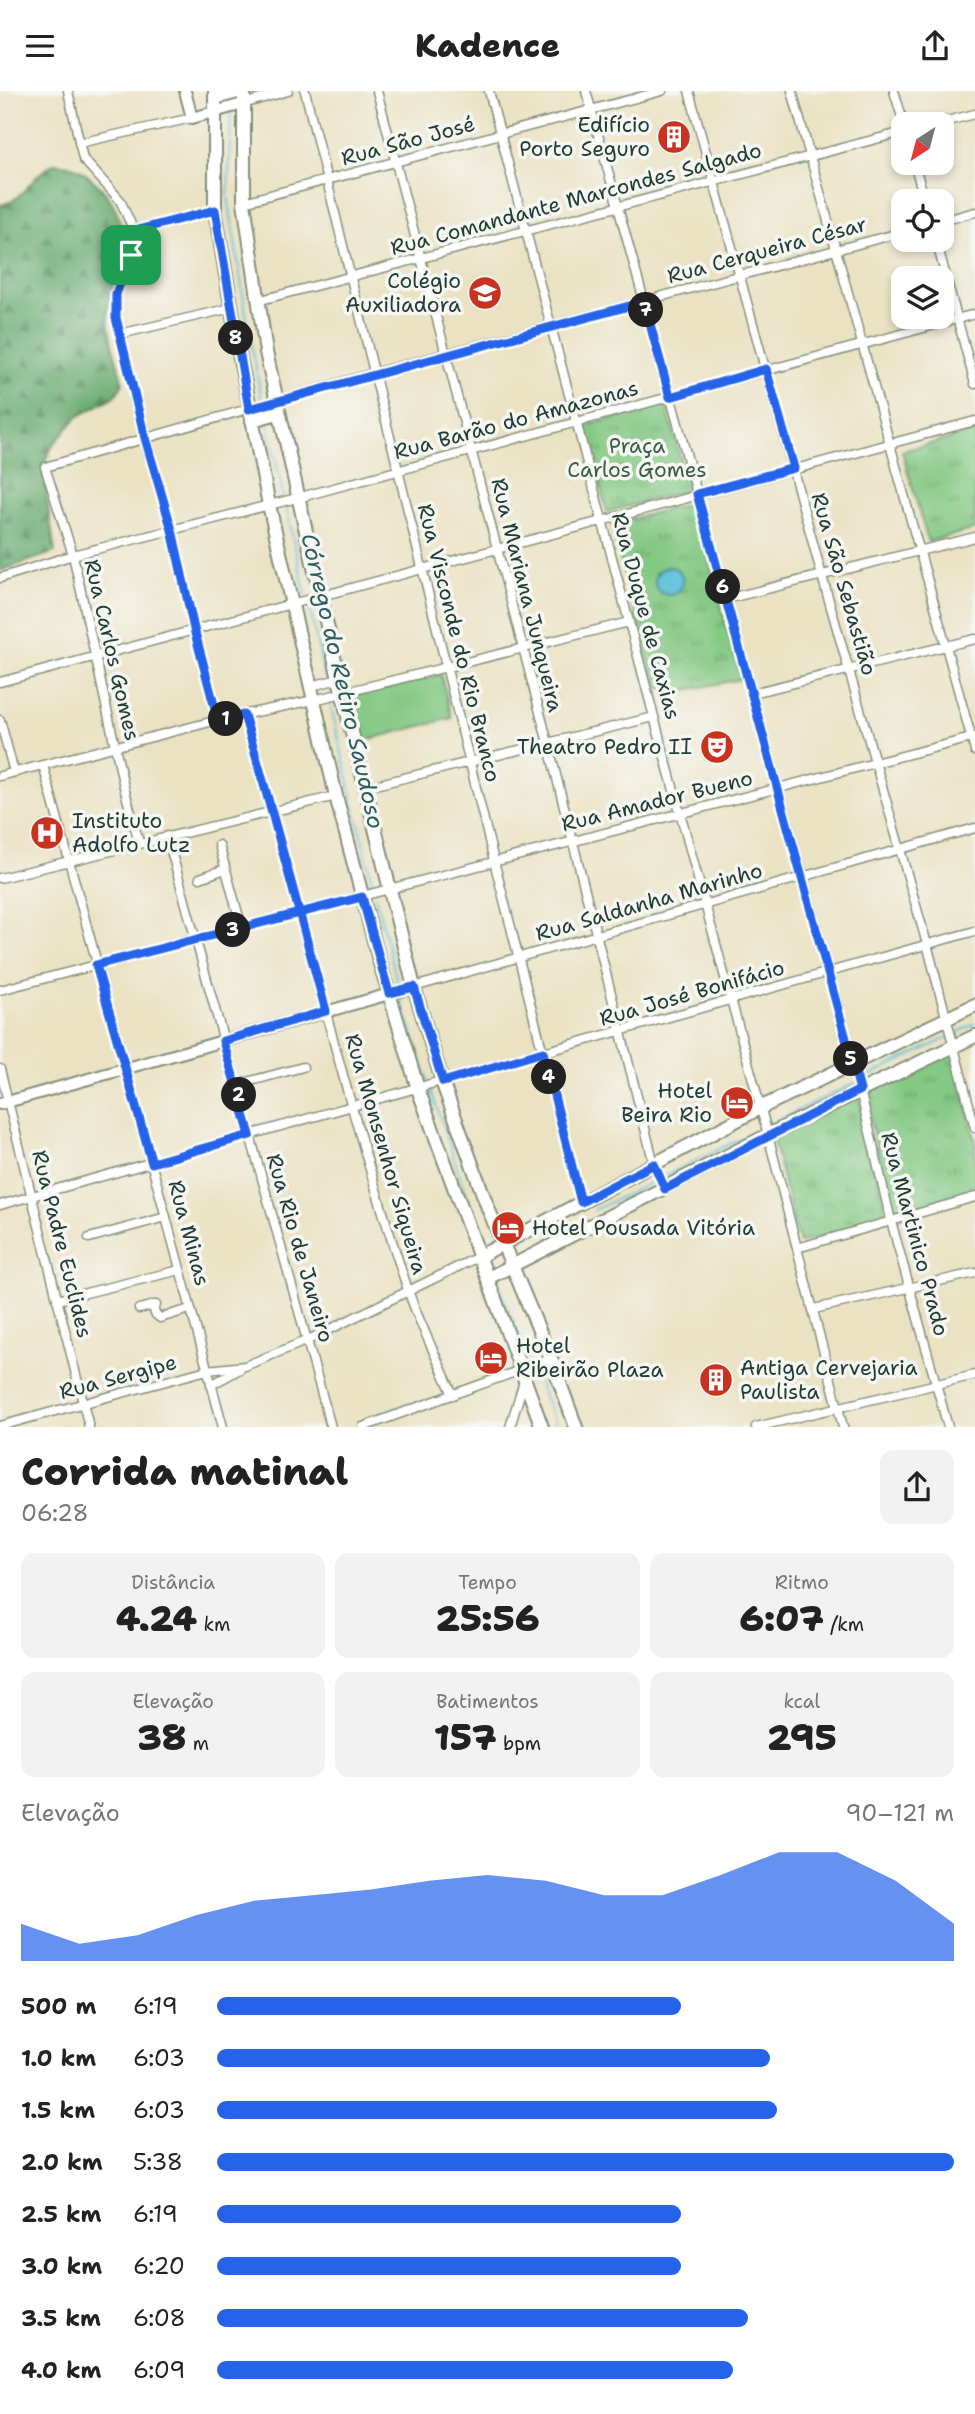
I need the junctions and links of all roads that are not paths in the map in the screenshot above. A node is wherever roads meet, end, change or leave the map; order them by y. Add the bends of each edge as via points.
1 (68, 91) edge
2 (185, 91) edge
3 (288, 91) edge
4 (305, 91) edge
5 (377, 91) edge
6 (489, 91) edge
7 (586, 91) edge
8 (662, 91) edge
9 (689, 91) edge
10 (792, 91) edge
11 (894, 91) edge
12 (217, 95) edge
13 (240, 97) edge
14 (218, 111) junction
15 (591, 111) junction
16 (900, 112) edge
17 (975, 114) edge
18 (192, 118) junction
19 (954, 119) edge
20 (501, 135) junction
21 (891, 135) edge
22 (79, 143) junction
23 (810, 156) junction
24 (396, 162) junction
25 (327, 181) junction
26 (713, 181) junction
27 (244, 202) junction
28 (617, 206) junction
29 (215, 210) junction
30 (975, 212) edge
31 (954, 218) edge
32 (134, 231) junction
33 (525, 231) junction
34 (891, 235) edge
35 (836, 250) junction
36 (939, 252) edge
37 (420, 259) junction
38 (740, 275) junction
39 (350, 276) junction
40 (257, 301) junction
41 (644, 302) junction
42 (231, 308) junction
43 (975, 314) edge
44 (957, 319) junction
45 (551, 326) junction
46 (120, 334) junction
47 (862, 344) junction
48 (446, 354) junction
49 (766, 369) junction
50 (374, 373) junction
51 (975, 384) edge
52 (670, 397) junction
53 (274, 407) junction
54 (254, 414) junction
55 (975, 421) edge
56 (577, 422) junction
57 (145, 438) junction
58 (890, 443) junction
59 (472, 450) junction
60 (794, 468) junction
61 (398, 469) junction
62 (697, 494) junction
63 (294, 499) junction
64 (273, 504) junction
65 (602, 520) junction
66 (172, 530) junction
67 (975, 537) edge
68 (497, 548) junction
69 (920, 550) junction
70 (73, 555) junction
71 (421, 568) junction
72 (822, 576) junction
73 (0, 578) edge
74 (318, 596) junction
75 (726, 599) junction
76 (294, 601) junction
77 (629, 622) junction
78 (194, 629) junction
79 (975, 639) edge
80 (946, 646) junction
81 (523, 647) junction
82 (96, 655) junction
83 (446, 667) junction
84 (850, 670) junction
85 (0, 682) edge
86 (314, 685) junction
87 (338, 686) junction
88 (752, 693) junction
89 (317, 699) junction
90 (244, 715) junction
91 (654, 717) junction
92 (0, 720) edge
93 (218, 720) junction
94 (973, 738) edge
95 (548, 743) junction
96 (116, 747) junction
97 (975, 751) edge
98 (470, 762) junction
99 (876, 762) junction
100 (43, 765) junction
101 (14, 772) junction
102 (0, 776) edge
103 (366, 787) junction
104 (778, 788) junction
105 (336, 796) junction
106 (272, 811) junction
107 (681, 813) junction
108 (975, 828) edge
109 (167, 836) junction
110 (572, 840) junction
111 (139, 843) junction
112 (219, 845) dead end
113 (900, 850) junction
114 (494, 861) junction
115 (69, 862) junction
116 (225, 869) junction
117 (803, 877) junction
118 (0, 878) edge
119 (200, 878) dead end
120 (386, 891) junction
121 (364, 896) junction
122 (705, 905) junction
123 (299, 913) junction
124 (242, 928) junction
125 (975, 931) edge
126 (597, 936) junction
127 (196, 939) junction
128 (927, 944) junction
129 (519, 957) junction
130 (96, 965) junction
131 (828, 973) junction
132 (411, 988) junction
133 (0, 990) edge
134 (391, 993) junction
135 (731, 1000) junction
136 (975, 1005) edge
137 (326, 1011) junction
138 (947, 1022) junction
139 (622, 1031) junction
140 (975, 1036) edge
141 (223, 1041) junction
142 (953, 1043) junction
143 (543, 1052) junction
144 (853, 1066) junction
145 (303, 1067) dead end
146 (125, 1068) junction
147 (0, 1069) edge
148 (440, 1083) junction
149 (236, 1085) junction
150 (859, 1086) junction
151 (421, 1088) junction
152 (4, 1103) edge
153 (353, 1106) junction
154 (761, 1111) junction
155 (975, 1128) edge
156 (767, 1132) junction
157 (250, 1135) junction
158 (152, 1163) junction
159 (655, 1167) junction
160 (664, 1186) junction
161 (32, 1196) junction
162 (975, 1197) edge
163 (581, 1202) junction
164 (0, 1205) edge
165 (166, 1217) junction
166 (891, 1221) junction
167 (89, 1238) dead end
168 (500, 1245) junction
169 (797, 1248) junction
170 (482, 1254) junction
171 (510, 1268) junction
172 (180, 1270) junction
173 (975, 1273) edge
174 (491, 1277) junction
175 (910, 1288) junction
176 (408, 1290) junction
177 (58, 1300) junction
178 (139, 1309) dead end
179 (190, 1309) junction
180 (814, 1309) junction
181 (308, 1340) junction
182 (549, 1360) junction
183 (246, 1366) junction
184 (207, 1370) junction
185 (524, 1372) junction
186 (975, 1375) edge
187 (936, 1384) junction
188 (211, 1385) junction
189 (453, 1395) junction
190 (83, 1404) junction
191 (837, 1408) junction
192 (0, 1426) edge
193 (89, 1427) edge
194 (223, 1427) edge
195 (331, 1427) edge
196 (363, 1427) edge
197 (510, 1427) edge
198 (542, 1427) edge
199 (576, 1427) edge
200 (756, 1427) edge
201 (843, 1427) edge
202 (948, 1427) edge

1 - 22 street
2 - 18 street
3 - 13 street
4 - 25 street, Rua Visconde do Rio Branco
5 - 24 street, Rua Mariana Junqueira
6 - 20 street, Rua Duque de Caxias
7 - 15 street, Rua Martinico Prado
8 - 15 street, Rua São José
9 - 26 street, Rua São Sebastião
10 - 23 street
11 - 16 street
12 - 13 main road
12 - 14 main road
13 - 14 street
13 - 27 main road
14 - 18 street
14 - 29 main road
15 - 20 street, Rua São José
15 - 28 street, Rua Martinico Prado
17 - 19 street
18 - 22 street
20 - 24 street, Rua São José
20 - 33 street, Rua Duque de Caxias
21 - 23 street, Rua Comandante Marcondes Salgado
22 - 32 street via 83,159 120,200
23 - 26 street, Rua Comandante Marcondes Salgado
23 - 35 street
24 - 25 street, Rua São José
24 - 37 street, Rua Mariana Junqueira
25 - 27 street, Rua São José
25 - 39 street, Rua Visconde do Rio Branco
26 - 28 street, Rua Comandante Marcondes Salgado
26 - 38 street, Rua São Sebastião
27 - 40 main road
28 - 33 street, Rua Comandante Marcondes Salgado
28 - 41 street, Rua Martinico Prado
29 - 32 street
29 - 42 main road
30 - 31 street
32 - 46 street via 131,255 116,294
33 - 37 street, Rua Comandante Marcondes Salgado
33 - 45 street, Rua Duque de Caxias
34 - 35 street, Rua Cerqueira César
35 - 38 street, Rua Cerqueira César
35 - 47 street
36 - 44 street
37 - 39 street, Rua Comandante Marcondes Salgado
37 - 48 street, Rua Mariana Junqueira
38 - 41 street, Rua Cerqueira César
38 - 49 street, Rua São Sebastião
39 - 40 street, Rua Comandante Marcondes Salgado
39 - 50 street, Rua Visconde do Rio Branco
40 - 53 main road
41 - 45 street, Rua Cerqueira César
41 - 52 street, Rua Martinico Prado
42 - 46 street
42 - 54 main road
43 - 44 street, Rua Barão do Amazonas
44 - 47 street, Rua Barão do Amazonas
44 - 51 street
45 - 48 street, Rua Cerqueira César
45 - 56 street, Rua Duque de Caxias
46 - 57 street
47 - 49 street, Rua Barão do Amazonas
47 - 58 street
48 - 50 street, Rua Cerqueira César
48 - 59 street, Rua Mariana Junqueira
49 - 52 street, Rua Barão do Amazonas
49 - 60 street, Rua São Sebastião
50 - 53 street, Rua Cerqueira César
50 - 61 street, Rua Visconde do Rio Branco
52 - 56 street, Rua Barão do Amazonas
52 - 62 street, Rua Martinico Prado
53 - 54 main road
53 - 63 main road
54 - 57 street
54 - 64 main road
55 - 58 street
56 - 59 street, Rua Barão do Amazonas
56 - 65 street, Rua Duque de Caxias
57 - 66 street
57 - 70 street, Rua Carlos Gomes via 45,467
58 - 60 street
58 - 69 street
59 - 61 street, Rua Barão do Amazonas
59 - 68 street, Rua Mariana Junqueira
60 - 62 street
60 - 72 street, Rua São Sebastião
61 - 63 street, Rua Barão do Amazonas
61 - 71 street, Rua Visconde do Rio Branco
62 - 65 street
62 - 75 street, Rua Martinico Prado
63 - 64 street, Rua Barão do Amazonas
63 - 74 main road
64 - 66 street, Rua Barão do Amazonas
64 - 76 main road
65 - 68 street
65 - 77 street, Rua Duque de Caxias
66 - 70 street, Rua Barão do Amazonas
66 - 78 street
67 - 69 street
68 - 71 street
68 - 81 street, Rua Mariana Junqueira
69 - 72 street
69 - 80 street
70 - 73 street, Rua Barão do Amazonas
70 - 82 street, Rua Carlos Gomes
71 - 74 street
71 - 83 street, Rua Visconde do Rio Branco
72 - 75 street
72 - 84 street, Rua São Sebastião
74 - 76 street
74 - 87 main road
75 - 88 street, Rua Martinico Prado
76 - 78 street
76 - 86 main road
77 - 81 street
77 - 91 street, Rua Duque de Caxias
78 - 82 street
78 - 93 street
79 - 80 street
80 - 84 street
80 - 94 street
81 - 83 street
81 - 95 street, Rua Mariana Junqueira
82 - 85 street
82 - 96 street, Rua Carlos Gomes
83 - 87 street
83 - 98 street, Rua Visconde do Rio Branco
84 - 88 street
84 - 99 street, Rua São Sebastião
86 - 87 street
86 - 89 main road
87 - 89 street
87 - 103 main road
88 - 104 street, Rua Martinico Prado
89 - 90 street
89 - 105 main road
90 - 93 street
90 - 106 street, Rua Monsenhor Siqueira
91 - 95 street
91 - 107 street, Rua Duque de Caxias
92 - 101 street
93 - 96 street
94 - 97 street
94 - 99 street, Rua Amador Bueno
95 - 98 street
95 - 110 street, Rua Mariana Junqueira
96 - 100 street
96 - 111 street, Rua Carlos Gomes
98 - 103 street
98 - 114 street, Rua Visconde do Rio Branco
99 - 104 street, Rua Amador Bueno
99 - 113 street, Rua São Sebastião
100 - 101 street
100 - 115 street, Rua Minas
101 - 102 street
103 - 120 main road
104 - 107 street, Rua Amador Bueno
104 - 117 street, Rua Martinico Prado
105 - 106 street
105 - 121 main road
106 - 109 street
106 - 123 street, Rua Monsenhor Siqueira
107 - 110 street, Rua Amador Bueno
107 - 122 street, Rua Duque de Caxias
108 - 113 street, Rua Saldanha Marinho
109 - 111 street
109 - 127 street, Rua Rio de Janeiro
110 - 114 street, Rua Amador Bueno
110 - 126 street, Rua Mariana Junqueira
111 - 115 street
112 - 116 street
113 - 117 street, Rua Saldanha Marinho
113 - 128 street, Rua São Sebastião
114 - 120 street, Rua Amador Bueno
114 - 129 street, Rua Visconde do Rio Branco
115 - 118 street
115 - 130 street, Rua Minas
116 - 119 street
116 - 124 street
117 - 122 street, Rua Saldanha Marinho
117 - 131 street, Rua Martinico Prado
120 - 121 street, Rua Amador Bueno
120 - 132 main road
121 - 123 street, Rua Amador Bueno
121 - 134 main road
122 - 126 street, Rua Saldanha Marinho
122 - 135 street, Rua Duque de Caxias
123 - 124 street, Rua Amador Bueno
123 - 137 street, Rua Monsenhor Siqueira
124 - 127 street, Rua Amador Bueno
125 - 128 street, Rua José Bonifácio
126 - 129 street, Rua Saldanha Marinho
126 - 139 street, Rua Mariana Junqueira
127 - 130 street, Rua Amador Bueno
127 - 141 street, Rua Rio de Janeiro
128 - 131 street, Rua José Bonifácio
128 - 138 street, Rua São Sebastião
129 - 132 street, Rua Saldanha Marinho
129 - 143 street, Rua Visconde do Rio Branco
130 - 133 street, Rua Amador Bueno
130 - 146 street, Rua Minas
131 - 135 street, Rua José Bonifácio
131 - 144 street, Rua Martinico Prado
132 - 134 street
132 - 148 main road
134 - 137 street
134 - 151 main road
135 - 139 street, Rua José Bonifácio
135 - 154 street, Rua Duque de Caxias
136 - 138 main road
137 - 141 street
137 - 153 street, Rua Monsenhor Siqueira
138 - 142 street, Rua São Sebastião
138 - 144 main road
139 - 143 street, Rua José Bonifácio
139 - 159 street, Rua Mariana Junqueira
140 - 142 main road
141 - 146 street
141 - 149 street, Rua Rio de Janeiro
142 - 150 main road
142 - 155 street, Rua São Sebastião
143 - 148 street, Rua José Bonifácio
143 - 163 street, Rua Visconde do Rio Branco
144 - 150 street, Rua Martinico Prado
144 - 154 main road
145 - 149 street
146 - 152 street
146 - 158 street, Rua Minas
147 - 152 street, Rua Padre Euclides
148 - 151 street, Rua José Bonifácio
148 - 168 main road
149 - 157 street, Rua Rio de Janeiro
150 - 156 main road
150 - 166 street, Rua Martinico Prado
151 - 153 street, Rua José Bonifácio
151 - 170 main road
152 - 161 street, Rua Padre Euclides
153 - 157 street, Rua José Bonifácio
153 - 176 street, Rua Monsenhor Siqueira
154 - 156 street, Rua Duque de Caxias
154 - 159 main road
156 - 160 main road
156 - 169 street, Rua Duque de Caxias
157 - 158 street, Rua José Bonifácio
157 - 181 street, Rua Rio de Janeiro
158 - 161 street, Rua José Bonifácio
158 - 165 street, Rua Minas
159 - 160 street, Rua Mariana Junqueira
159 - 163 main road
160 - 171 main road
161 - 164 street, Rua José Bonifácio
161 - 177 street, Rua Padre Euclides
162 - 166 street
163 - 168 main road
165 - 167 street
165 - 172 street, Rua Minas
166 - 169 street
166 - 175 street, Rua Martinico Prado
168 - 170 main road
168 - 171 main road
169 - 180 street, Rua Duque de Caxias
170 - 174 main road
170 - 176 street, Rua Sergipe
171 - 174 main road
171 - 182 main road
172 - 177 street
172 - 179 street, Rua Minas
173 - 175 street
174 - 185 main road
175 - 180 street
175 - 187 street, Rua Martinico Prado
176 - 181 street, Rua Sergipe
176 - 189 street, Rua Monsenhor Siqueira
177 - 190 street, Rua Padre Euclides
178 - 179 street via 155,1305 160,1318
179 - 184 street, Rua Minas
180 - 191 street, Rua Duque de Caxias
181 - 183 street, Rua Sergipe
181 - 195 street, Rua Rio de Janeiro
182 - 185 street
182 - 199 main road
183 - 184 street, Rua Sergipe
183 - 188 street, Rua Sergipe
184 - 188 street, Rua Minas
184 - 190 street, Rua Sergipe
185 - 189 street
185 - 197 street
185 - 198 main road
186 - 187 street
187 - 191 street
187 - 202 street, Rua Martinico Prado
188 - 194 street, Rua Minas
189 - 196 street
190 - 192 street, Rua Sergipe
190 - 193 street, Rua Padre Euclides
191 - 200 street
191 - 201 street, Rua Duque de Caxias

